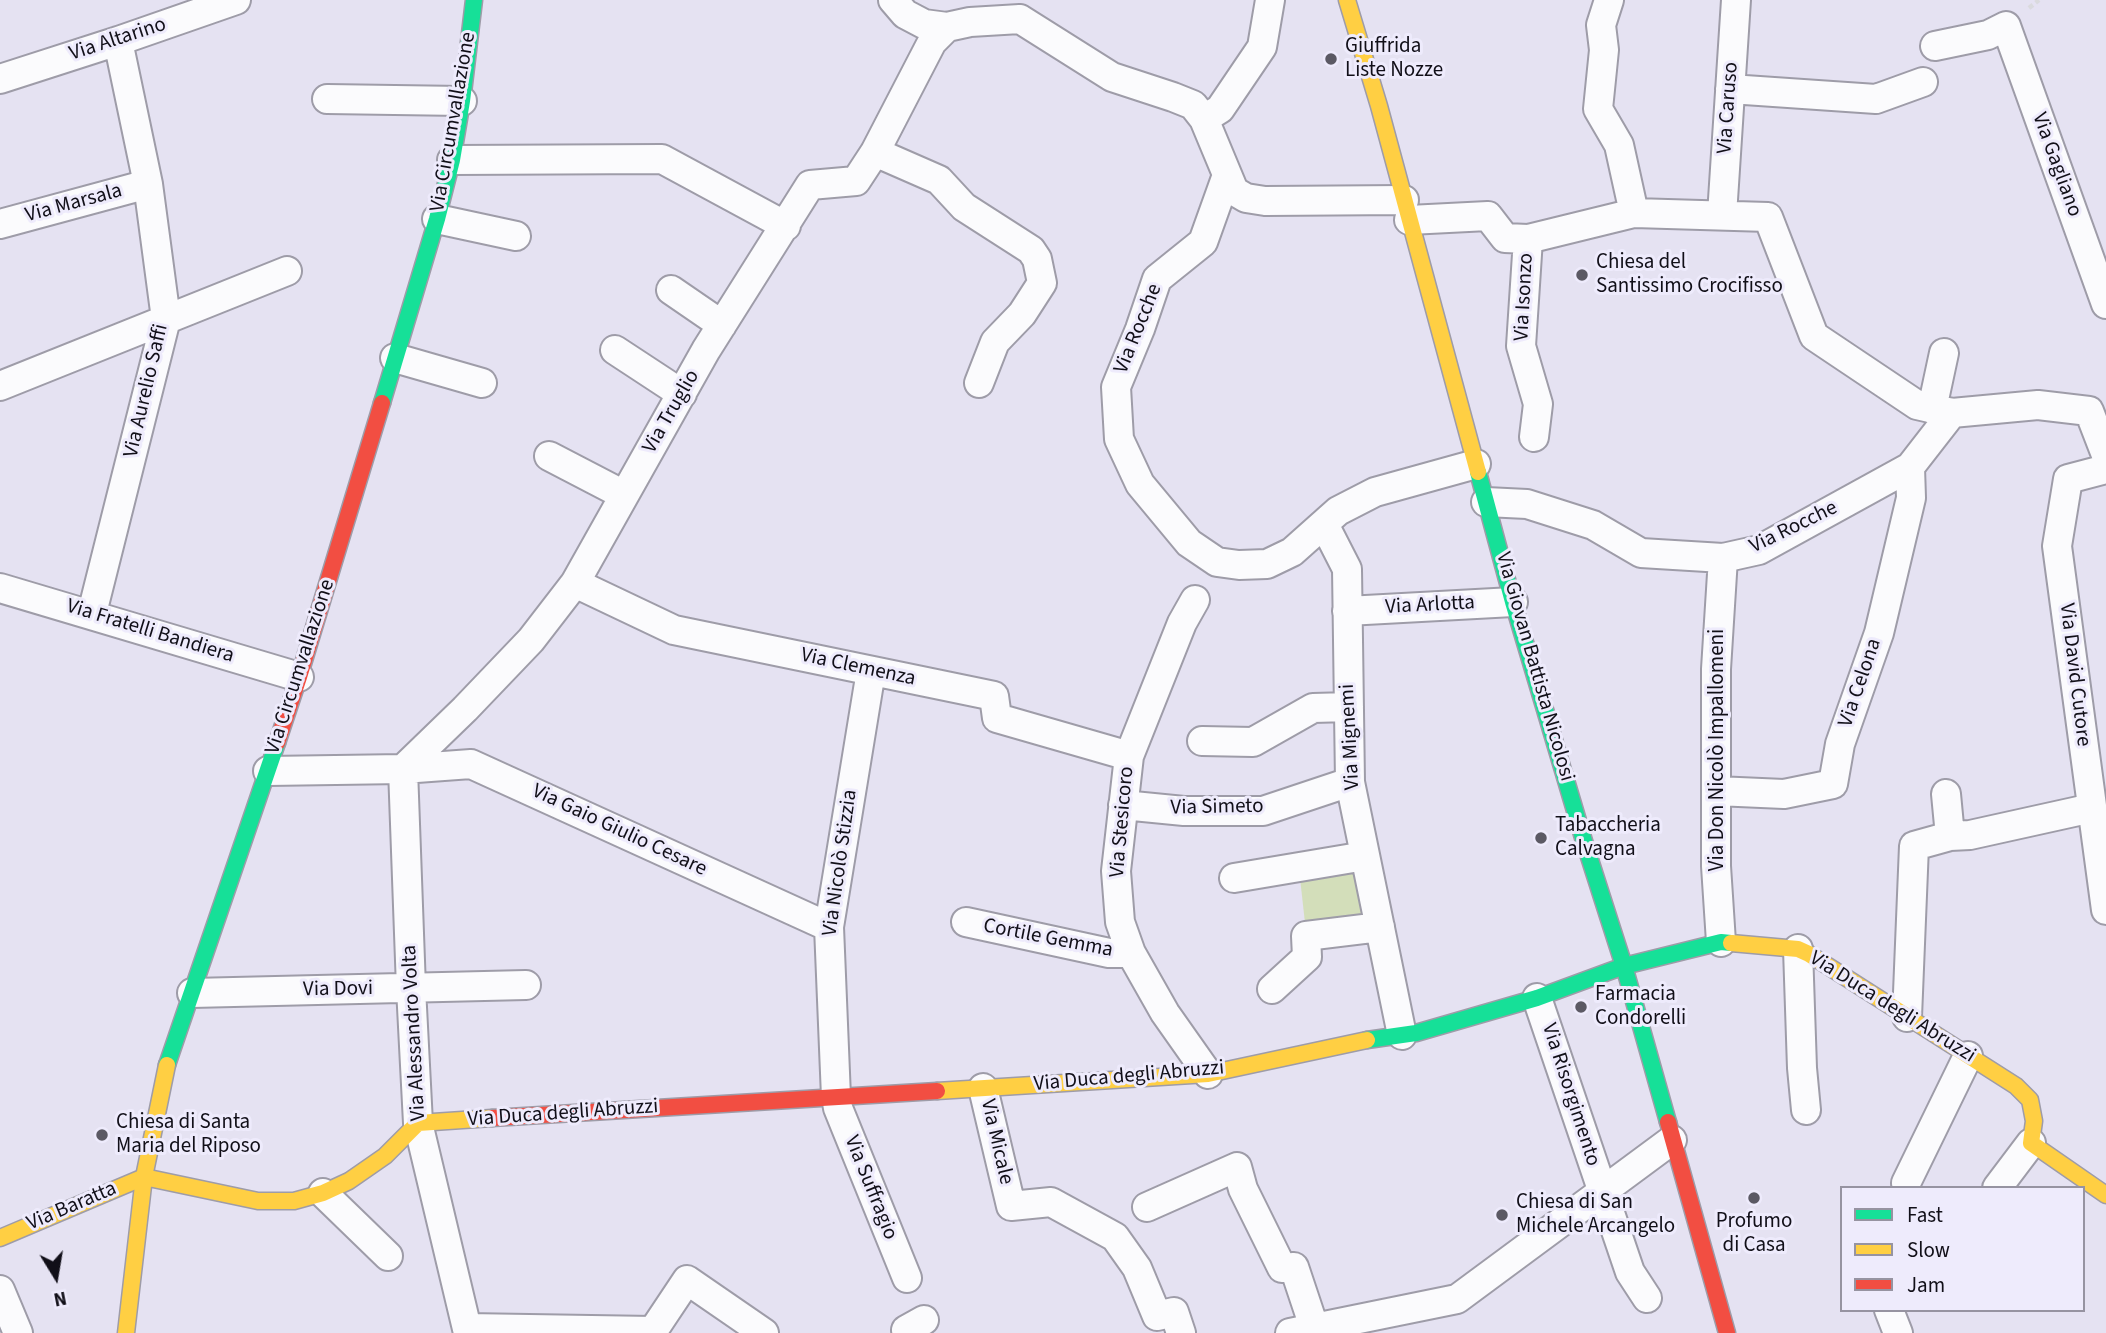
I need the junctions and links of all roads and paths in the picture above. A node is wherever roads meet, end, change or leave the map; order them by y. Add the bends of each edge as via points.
1 (236, 0) edge
2 (474, 0) edge
3 (893, 0) edge
4 (1270, 0) edge
5 (1347, 0) edge
6 (1609, 0) edge
7 (1736, 0) edge
8 (1025, 10) edge
9 (947, 27) junction
10 (118, 41) junction
11 (1935, 46) dead end
12 (0, 79) edge
13 (1923, 82) dead end
14 (1730, 89) junction
15 (327, 99) dead end
16 (462, 102) junction
17 (1204, 119) junction
18 (875, 152) junction
19 (452, 160) junction
20 (1227, 175) junction
21 (148, 184) junction
22 (1407, 210) junction
23 (1634, 213) junction
24 (1722, 215) junction
25 (437, 219) junction
26 (0, 224) edge
27 (786, 226) junction
28 (516, 236) dead end
29 (1528, 239) junction
30 (287, 271) dead end
31 (671, 290) dead end
32 (2106, 304) edge
33 (166, 319) junction
34 (722, 325) junction
35 (615, 350) dead end
36 (1944, 353) dead end
37 (395, 358) junction
38 (482, 383) dead end
39 (979, 383) dead end
40 (0, 386) edge
41 (682, 394) junction
42 (1942, 411) junction
43 (1534, 438) dead end
44 (2106, 455) edge
45 (549, 456) dead end
46 (1476, 464) junction
47 (1910, 467) junction
48 (2106, 469) edge
49 (624, 495) junction
50 (1486, 502) junction
51 (1324, 524) junction
52 (1723, 558) junction
53 (575, 583) junction
54 (0, 587) edge
55 (1195, 600) dead end
56 (1513, 602) junction
57 (1347, 611) junction
58 (92, 614) junction
59 (871, 671) junction
60 (299, 677) junction
61 (1349, 707) junction
62 (1202, 741) dead end
63 (1129, 756) junction
64 (403, 769) junction
65 (268, 771) junction
66 (1350, 782) junction
67 (1716, 791) junction
68 (1946, 794) dead end
69 (1123, 805) junction
70 (2092, 808) junction
71 (1950, 835) junction
72 (1366, 856) junction
73 (1234, 878) dead end
74 (2106, 910) edge
75 (966, 922) dead end
76 (829, 927) junction
77 (1380, 927) junction
78 (1721, 942) junction
79 (1798, 949) junction
80 (1131, 953) junction
81 (1624, 966) junction
82 (526, 985) dead end
83 (411, 988) junction
84 (1272, 989) dead end
85 (192, 993) junction
86 (1537, 998) junction
87 (1907, 1017) junction
88 (1402, 1035) junction
89 (1968, 1056) junction
90 (1208, 1074) junction
91 (984, 1088) junction
92 (836, 1097) junction
93 (1806, 1110) dead end
94 (418, 1123) junction
95 (1672, 1140) junction
96 (2031, 1143) junction
97 (144, 1177) junction
98 (2062, 1177) edge
99 (1906, 1182) dead end
100 (1999, 1186) edge
101 (2084, 1186) edge
102 (2085, 1186) edge
103 (1602, 1192) junction
104 (323, 1193) junction
105 (2106, 1195) edge
106 (1147, 1207) dead end
107 (0, 1238) edge
108 (388, 1256) dead end
109 (907, 1278) dead end
110 (0, 1290) edge
111 (1647, 1298) dead end
112 (1890, 1312) edge
113 (1302, 1330) edge
114 (468, 1331) edge
115 (18, 1333) edge
116 (126, 1333) edge
117 (764, 1333) edge
118 (1181, 1333) edge
119 (1727, 1333) edge
120 (1898, 1333) edge

1 - 10 street, Via Altarino
2 - 16 street, Via Circumvallazione
3 - 9 street via 905,14 925,24
4 - 17 street via 1262,47 1220,109
5 - 22 street, Via Giovan Battista Nicolosi
6 - 23 street via 1601,25 1604,50 1598,108 1619,145
7 - 14 street, Via Caruso
8 - 9 street
8 - 17 street via 1112,77 1193,105
9 - 18 street, Via Truglio via 932,42
10 - 12 street, Via Altarino
10 - 21 street, Via Aurelio Saffi
11 - 32 street, Via Gagliano via 1988,36 2006,26
13 - 14 street via 1876,99
14 - 24 street, Via Caruso
15 - 16 street
16 - 19 street, Via Circumvallazione
17 - 20 street
18 - 27 street, Via Truglio via 856,181 810,185
18 - 39 street via 939,180 964,207 1031,250 1037,259 1042,283 1022,314 995,342
19 - 25 street, Via Circumvallazione
19 - 27 street via 662,159
20 - 22 street via 1234,191 1246,198
20 - 51 street, Via Rocche via 1203,242 1157,279 1116,387 1119,439 1140,484 1189,543 1217,562 1267,564 1292,552
21 - 26 street, Via Marsala
21 - 33 street, Via Aurelio Saffi
22 - 29 street via 1488,216 1505,238
22 - 46 street, Via Giovan Battista Nicolosi
23 - 24 street
23 - 29 street
24 - 42 street via 1768,217 1814,336 1917,405
25 - 28 street
25 - 37 street, Via Circumvallazione
27 - 34 street, Via Truglio
29 - 43 street, Via Isonzo via 1521,346 1538,404
30 - 33 street
31 - 34 street
33 - 40 street
33 - 58 street, Via Aurelio Saffi
34 - 41 street, Via Truglio
35 - 41 street
36 - 42 street
37 - 38 street
37 - 60 street, Via Circumvallazione
41 - 49 street, Via Truglio
42 - 44 street via 2038,405 2089,411
42 - 47 street, Via Rocche
45 - 49 street
46 - 50 street, Via Giovan Battista Nicolosi
46 - 51 street, Via Rocche via 1375,492 1338,511
47 - 52 street, Via Rocche via 1759,550
47 - 67 street, Via Celona via 1910,498 1879,634 1840,744 1833,784 1784,794
48 - 70 street, Via David Cutore via 2068,478 2057,546
49 - 53 street, Via Truglio
50 - 52 street, Via Rocche via 1527,503 1593,525 1641,554
50 - 56 street, Via Giovan Battista Nicolosi
51 - 57 street, Via Mignemi via 1347,569
52 - 67 street, Via Don Nicolò Impallomeni via 1716,669
53 - 59 street, Via Clemenza via 674,630
53 - 64 street, Via Truglio via 531,640
54 - 58 street, Via Fratelli Bandiera
55 - 63 street, Via Stesicoro
56 - 57 street, Via Arlotta
56 - 81 street, Via Giovan Battista Nicolosi
57 - 61 street, Via Mignemi
58 - 60 street, Via Fratelli Bandiera
59 - 63 street, Via Clemenza via 994,696 997,718
59 - 76 street, Via Nicolò Stizzia
60 - 65 street, Via Circumvallazione
61 - 62 street via 1313,708 1253,743
61 - 66 street, Via Mignemi
63 - 69 street, Via Stesicoro
64 - 65 street
64 - 76 street, Via Gaio Giulio Cesare via 471,764
64 - 83 street, Via Alessandro Volta
65 - 85 street, Via Circumvallazione
66 - 69 street, Via Simeto via 1263,811
66 - 72 street, Via Mignemi
67 - 78 street, Via Don Nicolò Impallomeni
68 - 71 street
69 - 80 street, Via Stesicoro via 1116,871 1120,922
70 - 71 street via 1970,835
70 - 74 street, Via David Cutore
71 - 87 street via 1914,846
72 - 73 street
72 - 77 street, Via Mignemi
75 - 80 street, Cortile Gemma via 1109,953
76 - 92 street, Via Nicolò Stizzia
77 - 84 street via 1306,936 1307,957
77 - 88 street, Via Mignemi
78 - 79 street, Via Duca degli Abruzzi
78 - 81 street, Via Duca degli Abruzzi
79 - 87 street, Via Duca degli Abruzzi
79 - 93 street
80 - 90 street, Via Stesicoro via 1165,1013
81 - 86 street, Via Duca degli Abruzzi
81 - 95 street, Via Giovan Battista Nicolosi
82 - 83 street, Via Dovi
83 - 85 street, Via Dovi
83 - 94 street, Via Alessandro Volta
85 - 97 street, Via Circumvallazione via 166,1069
86 - 88 street, Via Duca degli Abruzzi
86 - 103 street, Via Risorgimento
87 - 89 street, Via Duca degli Abruzzi
88 - 90 street, Via Duca degli Abruzzi via 1348,1042
89 - 96 street, Via Duca degli Abruzzi via 2030,1100 2034,1121
89 - 99 street
90 - 91 street, Via Duca degli Abruzzi
91 - 92 street, Via Duca degli Abruzzi
91 - 118 street, Via Micale via 1011,1206 1051,1202 1115,1237 1137,1268 1157,1315 1174,1312
92 - 94 street, Via Duca degli Abruzzi
92 - 109 street, Via Suffragio
94 - 104 street via 385,1156
94 - 114 street, Via Alessandro Volta
95 - 103 street
95 - 119 street, Via Giovan Battista Nicolosi
96 - 98 street
96 - 100 street
97 - 104 street via 258,1201
97 - 107 street, Via Baratta
97 - 116 street, Via Circumvallazione
98 - 101 street
102 - 105 street
103 - 111 street, Via Risorgimento via 1630,1272
103 - 113 street via 1457,1299
104 - 108 street
106 - 113 street via 1237,1167 1282,1268 1294,1267
110 - 115 street
112 - 120 street
114 - 117 street via 653,1331 687,1280

